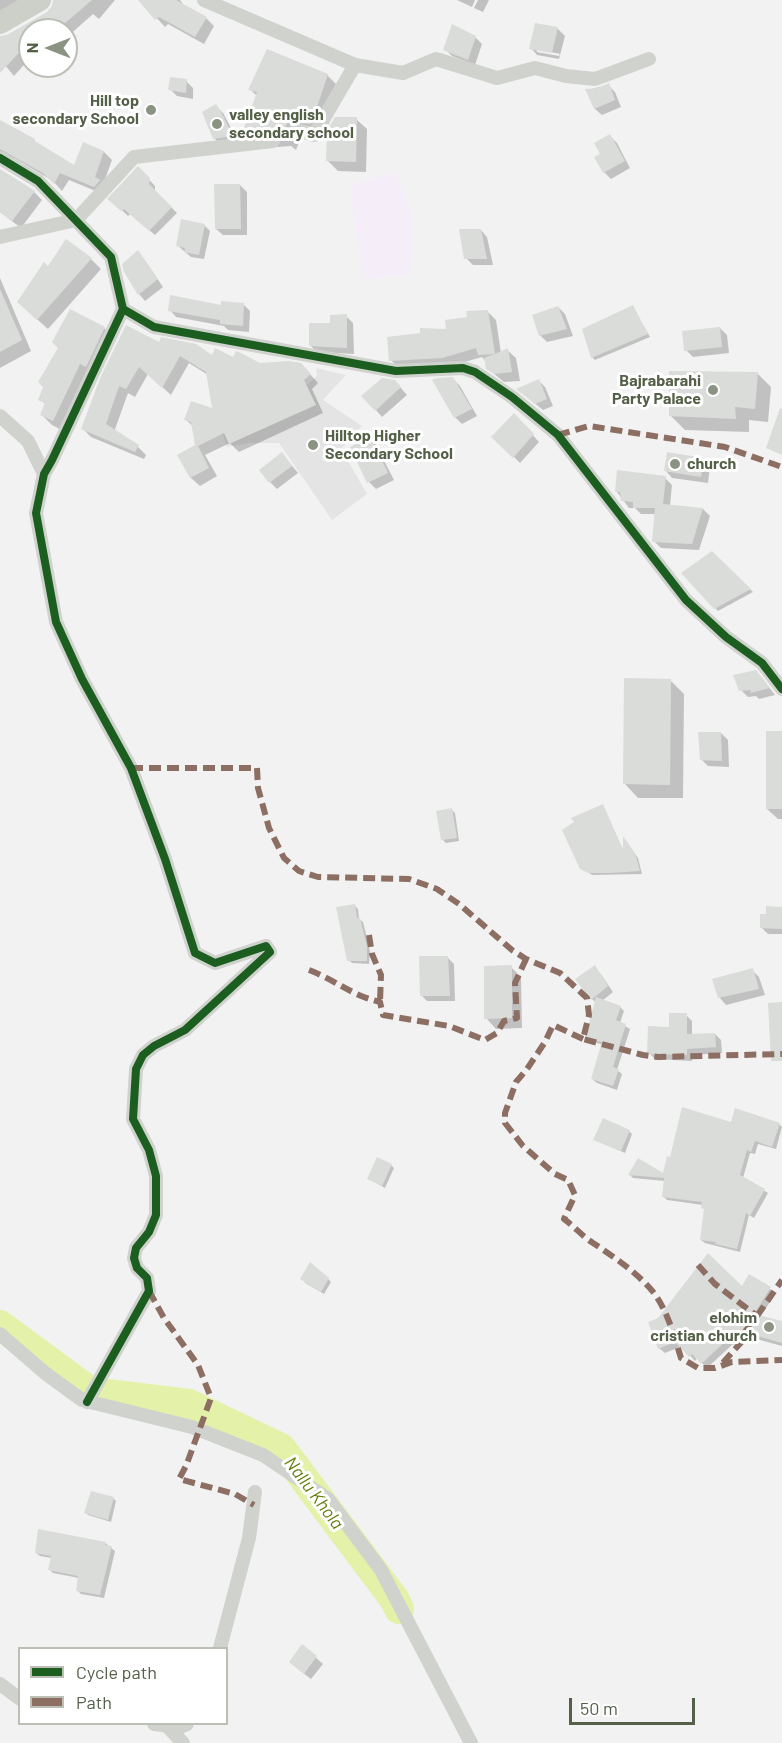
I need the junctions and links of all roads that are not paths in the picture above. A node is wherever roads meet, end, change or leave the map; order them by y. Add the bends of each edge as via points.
1 (40, 0) edge
2 (204, 0) edge
3 (0, 23) edge
4 (649, 59) dead end
5 (356, 65) junction
6 (297, 130) dead end
7 (273, 141) dead end
8 (0, 158) edge
9 (76, 220) junction
10 (0, 237) edge
11 (123, 309) junction
12 (0, 416) edge
13 (44, 474) junction
14 (782, 689) edge
15 (0, 1334) edge
16 (87, 1402) junction
17 (255, 1492) dead end
18 (220, 1647) edge
19 (0, 1684) edge
20 (18, 1698) edge
21 (161, 1725) edge
22 (184, 1725) edge
23 (183, 1743) edge
24 (471, 1743) edge

1 - 3 main road
2 - 5 street
4 - 5 street via 595,79 535,68 497,78 436,59 403,73
5 - 6 street via 314,135
7 - 9 street via 134,157
8 - 9 street via 38,181
9 - 10 street
9 - 11 street via 111,257
11 - 13 street
11 - 14 street via 154,327 396,371 475,372 558,435 686,600 762,663
12 - 13 street via 28,441
13 - 16 street via 36,513 56,621 82,679 131,768 195,953 215,963 266,946 270,952 185,1030 143,1055 136,1069 133,1119 149,1150 156,1176 156,1215 134,1258 147,1278 149,1291
15 - 16 street via 45,1373
16 - 24 street via 192,1427 263,1455 328,1499 381,1570
17 - 18 street via 249,1538
19 - 20 street
21 - 22 street
21 - 23 street

